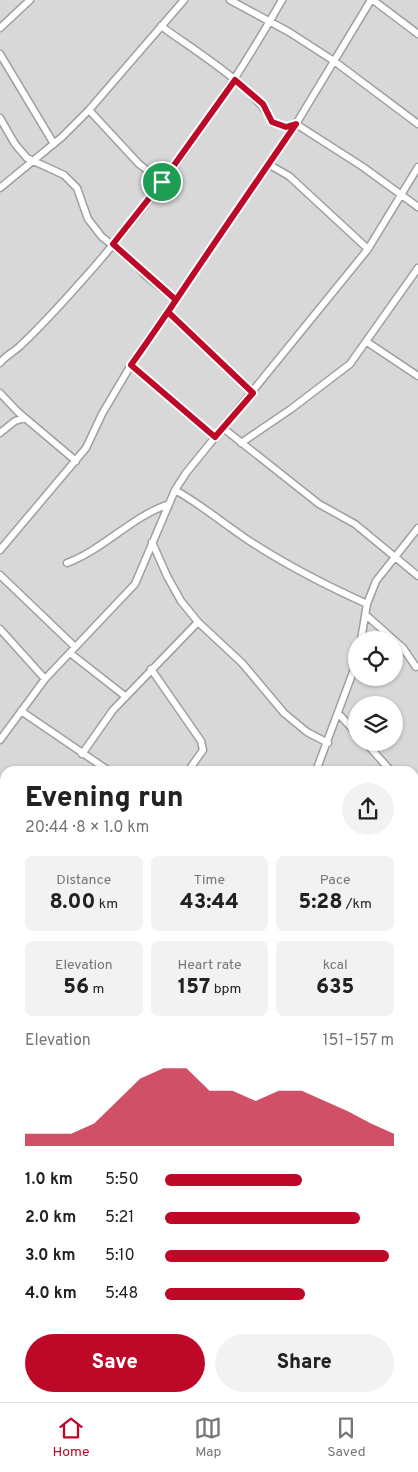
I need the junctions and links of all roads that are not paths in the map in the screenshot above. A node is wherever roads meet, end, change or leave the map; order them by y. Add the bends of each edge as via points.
1 (30, 0) edge
2 (184, 0) edge
3 (230, 0) edge
4 (282, 0) edge
5 (372, 0) edge
6 (270, 22) junction
7 (161, 26) junction
8 (0, 28) edge
9 (418, 34) edge
10 (0, 54) edge
11 (334, 61) junction
12 (235, 80) junction
13 (89, 110) junction
14 (0, 118) edge
15 (296, 124) junction
16 (418, 124) edge
17 (54, 144) junction
18 (33, 160) junction
19 (268, 164) junction
20 (418, 166) edge
21 (162, 182) junction
22 (0, 188) edge
23 (402, 195) junction
24 (418, 206) edge
25 (113, 244) junction
26 (368, 249) junction
27 (418, 268) edge
28 (176, 300) junction
29 (168, 312) junction
30 (366, 342) junction
31 (0, 363) edge
32 (131, 365) junction
33 (418, 376) edge
34 (0, 393) edge
35 (253, 393) junction
36 (25, 418) junction
37 (223, 428) junction
38 (0, 433) edge
39 (215, 437) junction
40 (241, 443) junction
41 (76, 461) junction
42 (175, 490) junction
43 (169, 504) junction
44 (418, 528) edge
45 (152, 542) junction
46 (0, 550) edge
47 (395, 557) junction
48 (67, 563) dead end
49 (0, 575) edge
50 (418, 576) edge
51 (367, 604) junction
52 (366, 615) junction
53 (198, 622) junction
54 (0, 629) edge
55 (363, 631) edge
56 (74, 646) junction
57 (70, 653) junction
58 (416, 667) dead end
59 (151, 669) junction
60 (45, 679) junction
61 (348, 686) edge
62 (125, 696) junction
63 (21, 710) junction
64 (338, 714) junction
65 (348, 725) edge
66 (0, 740) edge
67 (328, 743) junction
68 (373, 751) edge
69 (82, 754) junction
70 (100, 766) edge
71 (192, 766) edge
72 (318, 766) edge
73 (387, 766) edge

1 - 8 street
2 - 7 street
3 - 6 street
4 - 6 street
5 - 9 street
5 - 11 street
6 - 11 street
6 - 12 street
7 - 12 street
7 - 13 street
10 - 17 street
11 - 15 street
11 - 16 street
12 - 15 street via 263,104 272,122 286,127
12 - 21 street
13 - 17 street
13 - 21 street via 139,164
14 - 18 street via 15,144
15 - 19 street
15 - 23 street
17 - 18 street
18 - 22 street
18 - 25 street via 64,175 77,188 88,219 102,237
19 - 26 street via 289,176
19 - 28 street
20 - 23 street
21 - 25 street
23 - 24 street
23 - 26 street
25 - 28 street
25 - 31 street via 60,305
26 - 35 street
27 - 30 street
28 - 29 street
29 - 32 street
29 - 35 street
30 - 33 street
30 - 40 street via 350,364
32 - 39 street
32 - 41 street
34 - 36 street
35 - 37 street
36 - 38 street via 15,421
36 - 41 street
37 - 39 street
37 - 40 street
39 - 42 street
40 - 47 street via 320,504 355,524
41 - 46 street
42 - 43 street
42 - 51 street via 286,563
43 - 45 street
43 - 48 street via 151,510 86,556
44 - 47 street
45 - 53 street via 176,593
45 - 56 street via 135,584
47 - 50 street
47 - 51 street via 376,581
49 - 56 street
51 - 52 street
52 - 55 street
52 - 58 street via 403,648
53 - 59 street
53 - 67 street via 242,663 284,712 307,732
54 - 60 street
56 - 57 street
57 - 60 street
57 - 62 street
59 - 62 street
59 - 71 street via 201,740 203,750
60 - 63 street
61 - 64 street
62 - 69 street
63 - 66 street
63 - 69 street
64 - 65 street
64 - 67 street
67 - 72 street
68 - 73 street
69 - 70 street

